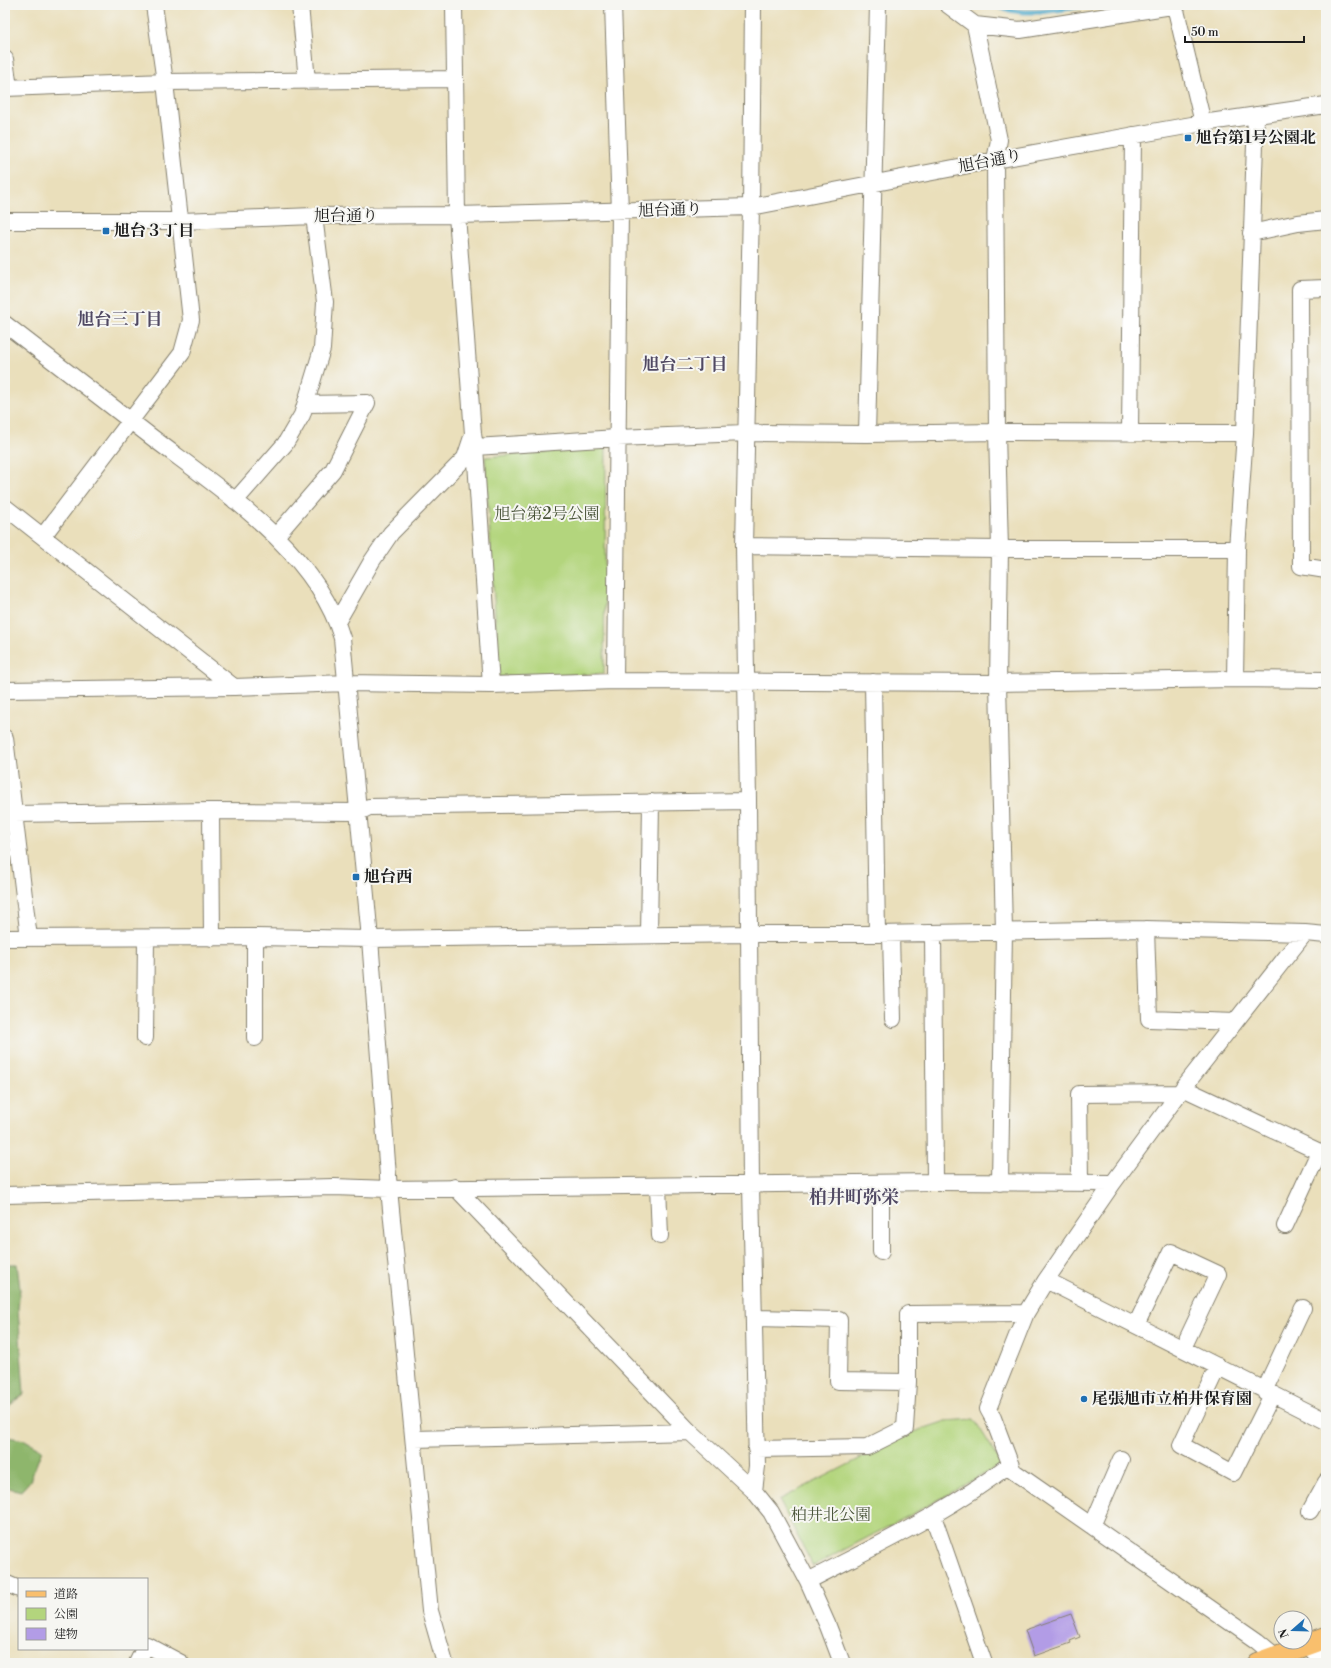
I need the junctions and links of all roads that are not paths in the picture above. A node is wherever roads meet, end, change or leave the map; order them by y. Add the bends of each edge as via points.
1 (154, 5) edge
2 (300, 5) edge
3 (454, 5) edge
4 (613, 5) edge
5 (753, 5) edge
6 (878, 5) edge
7 (948, 5) edge
8 (1177, 5) edge
9 (975, 25) junction
10 (5, 60) edge
11 (454, 79) junction
12 (306, 81) junction
13 (165, 82) junction
14 (7, 88) edge
15 (1326, 105) edge
16 (1256, 115) junction
17 (1203, 123) junction
18 (1133, 136) junction
19 (995, 160) junction
20 (873, 184) junction
21 (751, 207) junction
22 (620, 212) junction
23 (457, 215) junction
24 (314, 216) junction
25 (1326, 220) edge
26 (181, 221) junction
27 (5, 222) edge
28 (1251, 233) junction
29 (1326, 288) edge
30 (5, 324) edge
31 (306, 404) junction
32 (131, 422) junction
33 (997, 432) junction
34 (745, 433) junction
35 (1130, 433) junction
36 (1245, 433) junction
37 (867, 434) junction
38 (617, 438) junction
39 (474, 440) junction
40 (235, 501) junction
41 (5, 507) edge
42 (43, 536) junction
43 (276, 536) junction
44 (744, 546) junction
45 (1000, 549) junction
46 (1237, 549) junction
47 (1326, 570) edge
48 (337, 622) junction
49 (1235, 679) junction
50 (1326, 680) edge
51 (615, 681) junction
52 (746, 681) junction
53 (873, 682) junction
54 (346, 683) junction
55 (998, 683) junction
56 (491, 685) junction
57 (234, 687) junction
58 (5, 690) edge
59 (5, 738) edge
60 (748, 800) junction
61 (651, 802) junction
62 (211, 811) junction
63 (359, 812) junction
64 (14, 814) junction
65 (1146, 930) junction
66 (1325, 930) edge
67 (1004, 931) junction
68 (932, 932) junction
69 (1305, 933) junction
70 (749, 934) junction
71 (884, 934) junction
72 (649, 935) junction
73 (255, 937) junction
74 (5, 938) edge
75 (29, 938) junction
76 (146, 938) junction
77 (212, 938) junction
78 (370, 939) junction
79 (892, 1019) dead end
80 (1235, 1022) junction
81 (145, 1038) dead end
82 (255, 1038) dead end
83 (1181, 1091) junction
84 (1322, 1153) edge
85 (934, 1182) junction
86 (881, 1183) junction
87 (1000, 1183) junction
88 (1080, 1183) junction
89 (1113, 1183) junction
90 (751, 1185) junction
91 (658, 1186) junction
92 (455, 1187) junction
93 (389, 1188) junction
94 (5, 1195) edge
95 (1285, 1226) dead end
96 (660, 1236) dead end
97 (880, 1252) dead end
98 (1046, 1280) junction
99 (1303, 1308) dead end
100 (1026, 1313) junction
101 (754, 1318) junction
102 (1136, 1325) junction
103 (1183, 1348) junction
104 (1218, 1366) junction
105 (908, 1382) junction
106 (1268, 1393) junction
107 (1326, 1421) edge
108 (690, 1432) junction
109 (414, 1439) junction
110 (756, 1449) junction
111 (1121, 1459) dead end
112 (1010, 1464) junction
113 (1326, 1482) edge
114 (754, 1491) junction
115 (1310, 1511) dead end
116 (933, 1516) junction
117 (1092, 1526) junction
118 (808, 1581) junction
119 (5, 1583) edge
120 (18, 1589) edge
121 (1326, 1638) edge
122 (1313, 1643) edge
123 (148, 1646) edge
124 (144, 1650) edge
125 (1293, 1650) edge
126 (1311, 1650) edge
127 (1266, 1660) edge
128 (1326, 1662) edge
129 (137, 1663) edge
130 (181, 1663) edge
131 (445, 1663) edge
132 (842, 1663) edge
133 (984, 1663) edge

1 - 13 street
2 - 12 street
3 - 11 street
4 - 22 street
5 - 21 street
6 - 20 street
7 - 9 street
8 - 9 street via 1020,30
8 - 17 street
9 - 19 street via 999,140
10 - 14 street
11 - 12 street
11 - 23 street
12 - 13 street
13 - 14 street
13 - 26 street
15 - 16 street, 旭台通り
16 - 17 street, 旭台通り
16 - 28 street
17 - 18 street, 旭台通り
18 - 19 street, 旭台通り
18 - 35 street
19 - 20 street, 旭台通り
19 - 33 street
20 - 21 street, 旭台通り
20 - 37 street
21 - 22 street, 旭台通り
21 - 34 street
22 - 23 street, 旭台通り
22 - 38 street
23 - 24 street, 旭台通り
23 - 39 street
24 - 26 street, 旭台通り
24 - 31 street via 325,302 322,349
25 - 28 street
26 - 27 street, 旭台通り
26 - 32 street via 191,320 182,353
28 - 36 street
29 - 47 street via 1300,289 1301,566
30 - 32 street
31 - 40 street via 285,444
31 - 43 street via 367,402 333,470
32 - 40 street
32 - 42 street
33 - 35 street
33 - 37 street
33 - 45 street
34 - 37 street
34 - 38 street
34 - 44 street
35 - 36 street
36 - 46 street
38 - 39 street
38 - 51 street
39 - 48 street via 465,458 391,533
39 - 56 street
40 - 43 street
41 - 42 street
42 - 57 street
43 - 48 street via 313,580
44 - 45 street
44 - 52 street
45 - 46 street
45 - 55 street
46 - 49 street
48 - 54 street via 342,638
49 - 50 street
49 - 55 street
51 - 52 street
51 - 56 street
52 - 53 street
52 - 60 street
53 - 55 street
53 - 71 street
54 - 56 street
54 - 57 street
54 - 63 street
55 - 67 street
57 - 58 street
59 - 64 street
60 - 61 street
60 - 70 street
61 - 63 street via 369,807
61 - 72 street
62 - 63 street
62 - 64 street
62 - 77 street
63 - 78 street
64 - 75 street
65 - 67 street
65 - 69 street
65 - 80 street via 1149,1019
66 - 69 street
67 - 68 street
67 - 87 street
68 - 71 street
68 - 85 street
69 - 80 street
70 - 71 street
70 - 72 street
70 - 90 street
71 - 79 street
72 - 78 street
73 - 77 street
73 - 78 street
73 - 82 street
74 - 75 street
75 - 76 street
76 - 77 street
76 - 81 street
78 - 93 street
80 - 83 street
83 - 84 street
83 - 88 street via 1079,1094
83 - 89 street
84 - 95 street
85 - 86 street
85 - 87 street
86 - 90 street
86 - 97 street
87 - 88 street
88 - 89 street
89 - 98 street
90 - 91 street
90 - 101 street
91 - 92 street
91 - 96 street
92 - 93 street
92 - 108 street
93 - 94 street via 334,1187
93 - 109 street
98 - 100 street
98 - 102 street
99 - 106 street
100 - 105 street via 908,1314
100 - 112 street via 988,1409
101 - 105 street via 839,1320 838,1381
101 - 110 street
102 - 103 street
102 - 103 street via 1171,1252 1218,1274
103 - 104 street
104 - 106 street
104 - 106 street via 1181,1446 1233,1473
105 - 110 street via 905,1428 867,1447
106 - 107 street
108 - 109 street
108 - 114 street
109 - 131 street via 430,1611
110 - 114 street
111 - 117 street
112 - 116 street via 984,1484
112 - 117 street via 1013,1471
113 - 115 street
114 - 118 street via 772,1512
116 - 118 street
116 - 133 street
117 - 127 street via 1257,1641
118 - 132 street
119 - 120 street
121 - 122 main road
123 - 130 street
124 - 129 street
125 - 127 main road
126 - 128 street via 1320,1660

